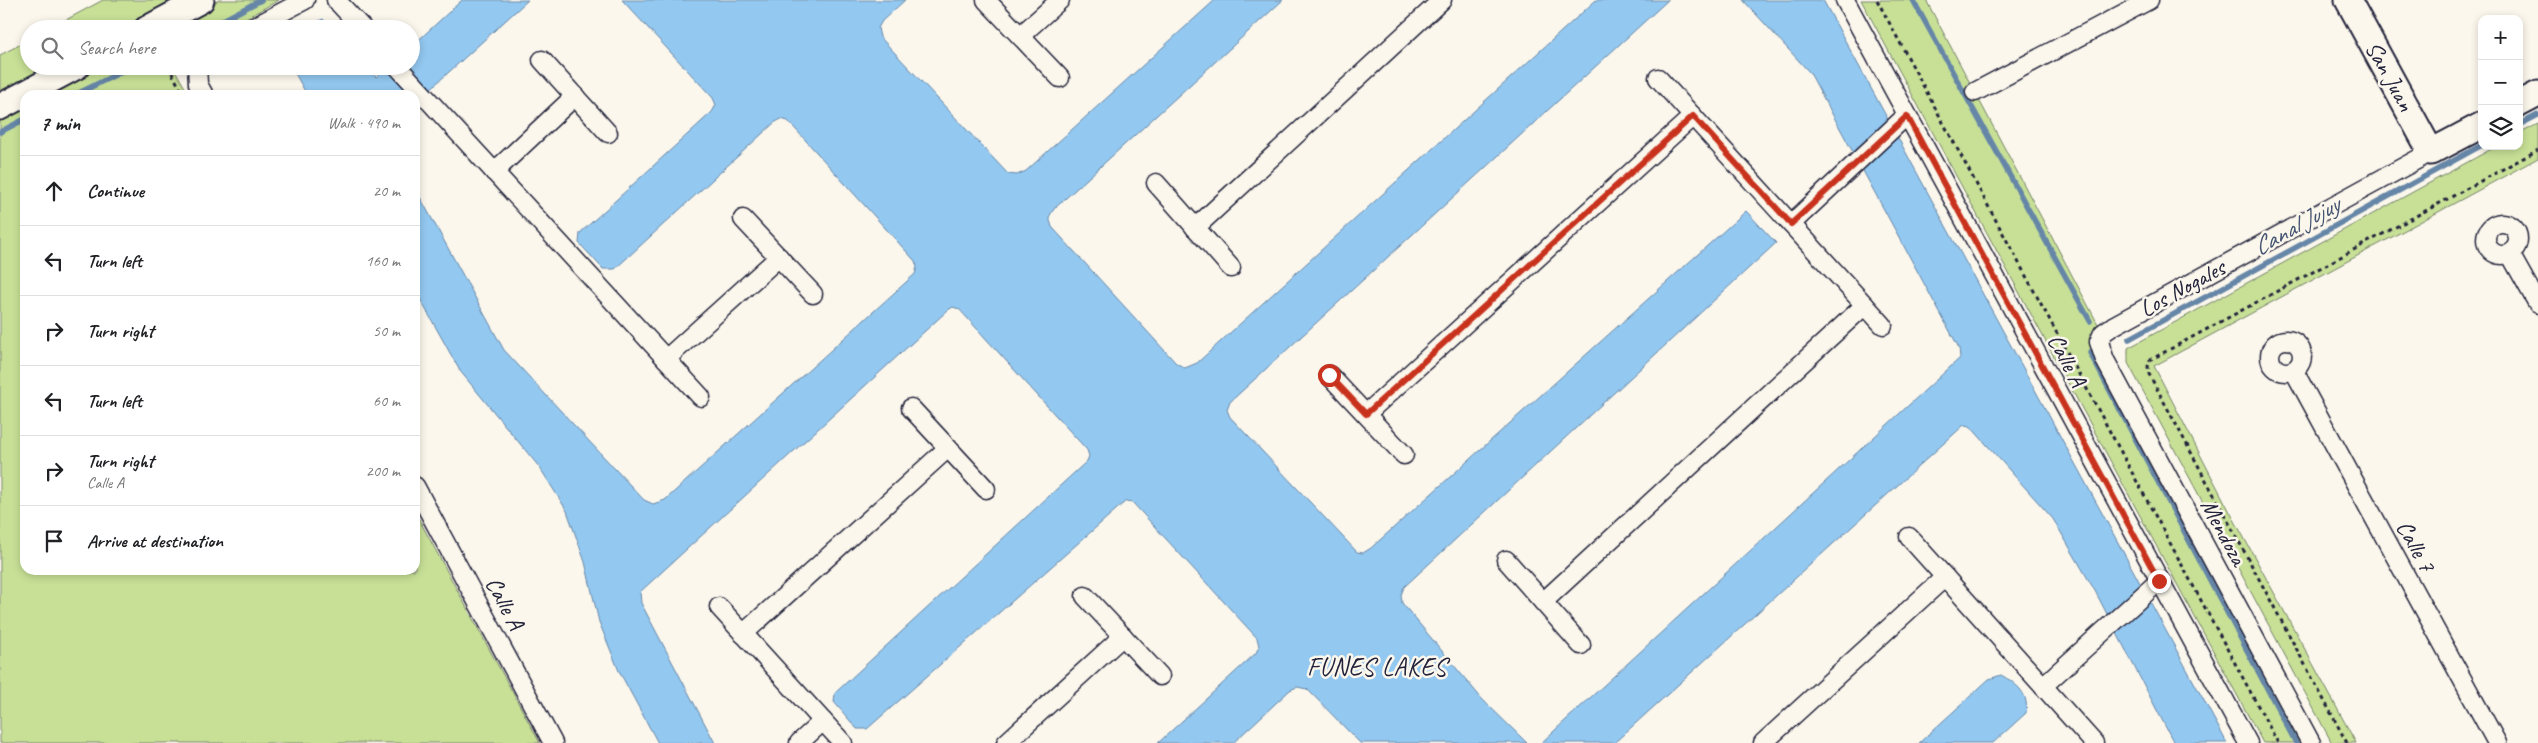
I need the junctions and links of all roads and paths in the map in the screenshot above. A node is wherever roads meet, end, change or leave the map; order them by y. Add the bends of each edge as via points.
1 (200, 0) edge
2 (305, 0) edge
3 (336, 0) edge
4 (986, 0) edge
5 (1060, 0) edge
6 (1442, 0) edge
7 (1845, 0) edge
8 (1877, 0) edge
9 (2149, 0) edge
10 (2348, 0) edge
11 (163, 20) edge
12 (267, 20) edge
13 (355, 20) edge
14 (1020, 36) junction
15 (542, 60) dead end
16 (60, 75) edge
17 (173, 75) edge
18 (198, 75) edge
19 (405, 75) edge
20 (1060, 78) dead end
21 (1658, 78) dead end
22 (32, 90) edge
23 (181, 90) edge
24 (201, 90) edge
25 (419, 90) edge
26 (420, 91) edge
27 (1975, 92) dead end
28 (2538, 94) edge
29 (20, 96) edge
30 (575, 96) junction
31 (2523, 102) edge
32 (0, 107) edge
33 (1693, 116) junction
34 (1907, 116) junction
35 (2478, 127) edge
36 (608, 132) dead end
37 (2431, 152) junction
38 (494, 172) junction
39 (1156, 184) dead end
40 (743, 219) dead end
41 (1791, 224) junction
42 (1195, 228) junction
43 (2510, 254) dead end
44 (779, 258) junction
45 (1231, 268) dead end
46 (812, 294) dead end
47 (2538, 304) edge
48 (1865, 305) junction
49 (1883, 325) dead end
50 (2099, 342) joint
51 (666, 359) junction
52 (2294, 371) dead end
53 (1329, 375) dead end
54 (700, 397) dead end
55 (911, 408) dead end
56 (1366, 414) junction
57 (948, 448) junction
58 (1404, 455) dead end
59 (986, 489) dead end
60 (420, 495) edge
61 (1909, 538) dead end
62 (1506, 560) dead end
63 (1945, 577) junction
64 (2159, 581) junction
65 (1085, 596) dead end
66 (1543, 602) junction
67 (718, 607) dead end
68 (743, 634) junction
69 (1123, 636) junction
70 (1581, 645) dead end
71 (1160, 676) dead end
72 (2043, 686) junction
73 (823, 721) junction
74 (553, 743) edge
75 (799, 743) edge
76 (844, 743) edge
77 (1006, 743) edge
78 (1763, 743) edge
79 (2094, 743) edge
80 (2248, 743) edge
81 (2278, 743) edge
82 (2311, 743) edge
83 (2497, 743) edge

1 - 11 street
2 - 12 street
3 - 13 street
4 - 14 street
5 - 14 street
6 - 42 street
7 - 34 street, Calle A
8 - 81 path
9 - 27 street
10 - 37 street, San Juan
14 - 20 street
15 - 30 street
16 - 22 street
17 - 23 path
18 - 24 street
19 - 25 street
21 - 33 street
26 - 38 street
28 - 31 street
29 - 32 street
30 - 36 street
30 - 38 street
33 - 41 street
33 - 56 street
34 - 41 street
34 - 64 street, Calle A
35 - 37 street, Los Nogales
37 - 50 street, Los Nogales via 2113,326 2103,333
38 - 51 street
39 - 42 street
40 - 44 street
41 - 48 street
42 - 45 street
43 - 47 street
44 - 46 street
44 - 51 street
48 - 49 street
48 - 66 street
50 - 82 street, Mendoza via 2105,360
51 - 54 street
52 - 83 street, Calle 7
53 - 56 street
55 - 57 street
56 - 58 street
57 - 59 street
57 - 68 street
60 - 74 street, Calle A
61 - 63 street
62 - 66 street
63 - 72 street
63 - 78 street
64 - 72 street
64 - 80 street, Calle A
65 - 69 street
66 - 70 street
67 - 68 street
68 - 73 street
69 - 71 street
69 - 77 street
72 - 79 street
73 - 75 street
73 - 76 street

